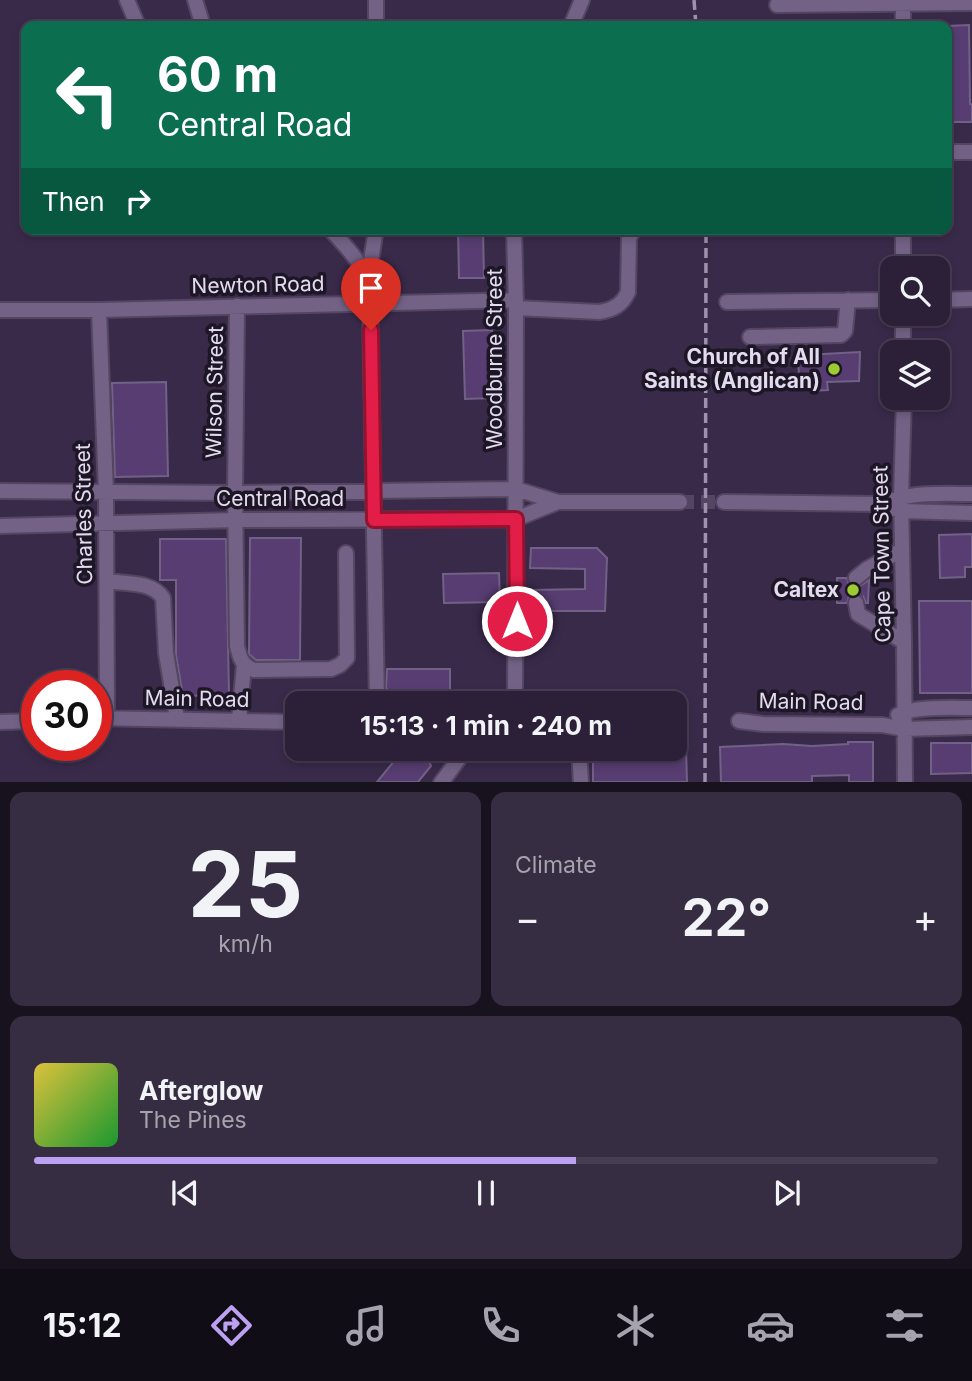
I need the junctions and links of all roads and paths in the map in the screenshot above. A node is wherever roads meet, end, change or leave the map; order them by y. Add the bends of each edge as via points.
1 (127, 0) edge
2 (195, 0) edge
3 (376, 0) edge
4 (582, 0) edge
5 (903, 2) edge
6 (972, 3) edge
7 (777, 5) dead end
8 (136, 21) edge
9 (201, 21) edge
10 (376, 21) edge
11 (573, 21) edge
12 (903, 21) edge
13 (952, 152) edge
14 (972, 152) edge
15 (336, 235) edge
16 (375, 235) edge
17 (514, 235) edge
18 (631, 235) edge
19 (903, 235) edge
20 (903, 256) edge
21 (368, 280) junction
22 (972, 299) edge
23 (848, 300) junction
24 (880, 300) edge
25 (950, 300) edge
26 (727, 302) dead end
27 (370, 303) junction
28 (516, 304) junction
29 (237, 306) junction
30 (0, 310) edge
31 (99, 310) junction
32 (750, 337) dead end
33 (904, 410) edge
34 (516, 489) junction
35 (373, 490) junction
36 (0, 491) edge
37 (106, 492) junction
38 (235, 493) junction
39 (972, 494) edge
40 (558, 502) junction
41 (680, 502) tunnel mouth
42 (724, 502) tunnel mouth
43 (901, 504) junction
44 (972, 513) edge
45 (516, 519) junction
46 (237, 520) junction
47 (374, 520) junction
48 (106, 522) junction
49 (0, 526) edge
50 (902, 550) junction
51 (346, 553) dead end
52 (856, 578) dead end
53 (107, 581) junction
54 (856, 603) tunnel mouth
55 (904, 642) junction
56 (244, 665) junction
57 (104, 670) edge
58 (377, 691) edge
59 (516, 691) edge
60 (972, 708) edge
61 (904, 711) junction
62 (112, 718) edge
63 (177, 719) junction
64 (239, 720) junction
65 (21, 721) edge
66 (739, 721) dead end
67 (0, 722) edge
68 (285, 722) edge
69 (882, 725) junction
70 (972, 727) edge
71 (905, 729) junction
72 (457, 761) edge
73 (580, 761) edge
74 (440, 782) edge
75 (581, 782) edge
76 (905, 782) edge

1 - 8 street
2 - 9 street
3 - 10 street
4 - 11 street
5 - 6 street
5 - 7 street
5 - 12 street
13 - 14 street
15 - 21 street
16 - 21 street
17 - 28 street, Woodburne Street
18 - 28 street, Newton Road via 628,292 618,306 599,312
19 - 20 street
21 - 27 street
22 - 25 street
23 - 24 street
23 - 26 street
23 - 32 street via 841,335
27 - 28 street, Newton Road
27 - 29 street, Newton Road
27 - 35 street
28 - 34 street, Woodburne Street
29 - 31 street, Newton Road
29 - 38 street, Wilson Street
30 - 31 street, Newton Road
31 - 37 street, Charles Street
33 - 43 street, Cape Town Street
34 - 35 street, Central Road
34 - 40 street, Central Road
34 - 45 street, Woodburne Street
35 - 38 street, Central Road
35 - 47 street
36 - 37 street, Central Road
37 - 38 street, Central Road
37 - 48 street, Charles Street
38 - 46 street, Wilson Street
39 - 43 street
40 - 41 street, Central Road
40 - 45 street, Central Road
42 - 43 street
43 - 44 street
43 - 50 street, Cape Town Street
45 - 47 street, Central Road
45 - 59 street, Woodburne Street
46 - 47 street, Central Road
46 - 48 street, Central Road
46 - 56 street, Wilson Street via 237,646
47 - 58 street
48 - 49 street, Central Road
48 - 53 street, Charles Street
50 - 52 street
50 - 55 street, Cape Town Street
51 - 56 street via 347,658 331,669 254,670
53 - 57 street, Charles Street
53 - 63 street via 146,585 163,598
54 - 55 street via 858,614
55 - 61 street, Cape Town Street
56 - 64 street, Wilson Street
60 - 61 street, Main Road
61 - 69 street, Main Road
61 - 71 street, Cape Town Street
62 - 63 street, Main Road
63 - 64 street, Main Road
64 - 68 street, Main Road
65 - 67 street
66 - 69 street, Main Road
69 - 71 street, Main Road
70 - 71 street, Main Road
71 - 76 street, Cape Town Street
72 - 74 street
73 - 75 street

